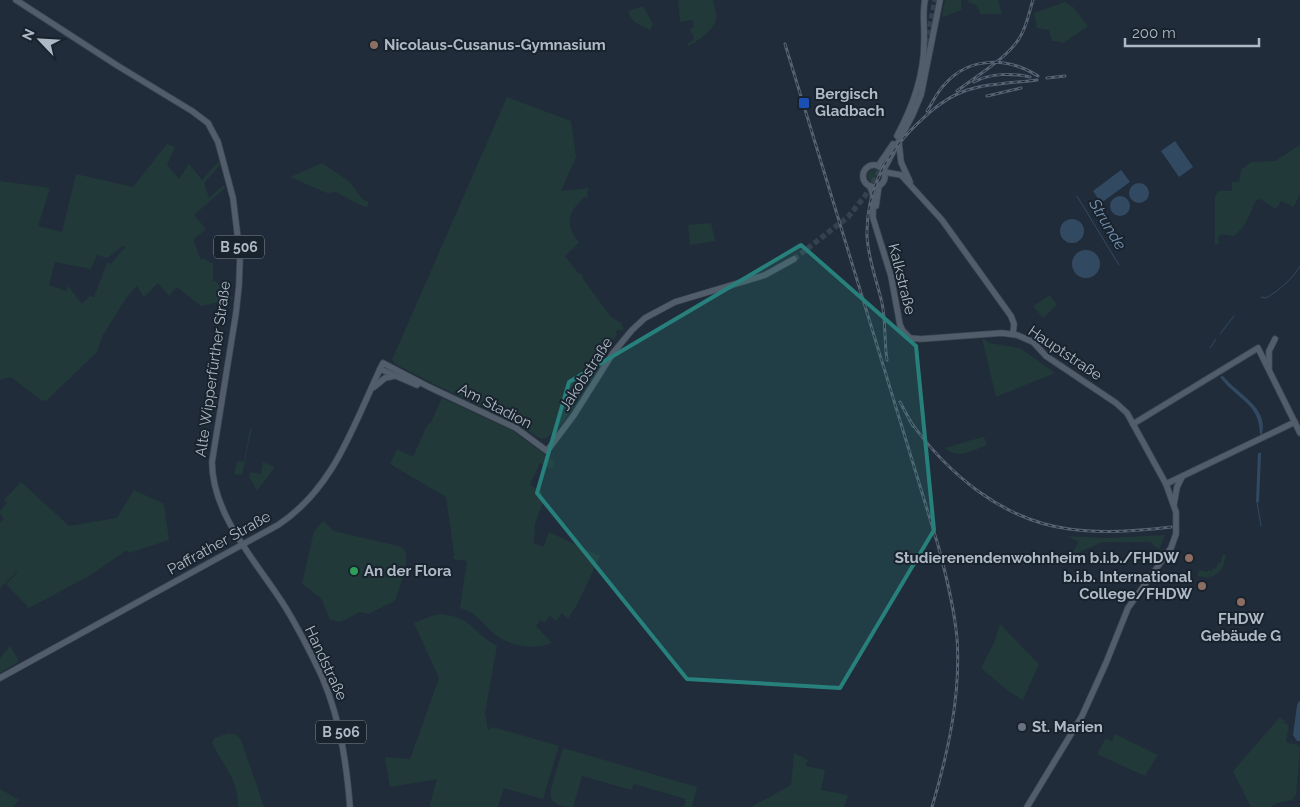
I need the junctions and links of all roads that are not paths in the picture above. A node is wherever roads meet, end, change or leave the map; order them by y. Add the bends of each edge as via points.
1 (16, 0) edge
2 (925, 0) edge
3 (940, 0) edge
4 (935, 23) junction
5 (924, 25) junction
6 (900, 140) junction
7 (878, 166) junction
8 (884, 172) junction
9 (880, 185) junction
10 (870, 186) junction
11 (913, 188) junction
12 (875, 223) junction
13 (794, 259) tunnel mouth
14 (1014, 334) junction
15 (1275, 339) dead end
16 (382, 366) junction
17 (1268, 370) junction
18 (399, 377) junction
19 (429, 387) junction
20 (371, 390) junction
21 (1295, 422) junction
22 (1133, 424) junction
23 (1300, 433) edge
24 (547, 451) joint
25 (1182, 477) junction
26 (1166, 484) junction
27 (1174, 504) junction
28 (242, 544) junction
29 (0, 678) edge
30 (350, 807) edge
31 (1027, 807) edge

1 - 28 main road, Alte Wipperfürther Straße / B 506 via 192,111 208,123 218,142 233,198 240,256 236,313 212,470 218,498
2 - 5 main road
3 - 4 main road
4 - 5 main road
4 - 6 main road via 921,95
5 - 7 main road via 924,49 915,96 897,137
6 - 8 main road
6 - 11 main road, Hauptstraße via 901,162
7 - 8 main road
7 - 10 main road via 864,171 864,180
8 - 9 main road
8 - 11 main road, Hauptstraße via 901,174
9 - 10 main road
9 - 12 main road, Kalkstraße
10 - 12 main road, Kalkstraße
11 - 14 main road, Hauptstraße via 942,220 1010,316
12 - 14 main road, Kalkstraße via 891,276 899,320 910,338
13 - 24 main road, Jakobstraße via 765,275 674,302 650,314 613,353 564,432
14 - 22 main road, Hauptstraße via 1033,342 1046,356 1116,403
15 - 17 main road via 1268,353
16 - 18 main road, Am Stadion
16 - 19 main road, Am Stadion
16 - 20 main road, Paffrather Straße
17 - 21 main road
17 - 22 main road via 1258,348
18 - 19 main road, Am Stadion
18 - 20 main road via 385,378
19 - 24 main road, Am Stadion via 516,428
20 - 28 main road, Paffrather Straße via 334,467 315,493 286,520
21 - 23 main road
21 - 25 main road
22 - 26 main road, Hauptstraße
25 - 26 main road
25 - 27 main road
26 - 27 main road, Hauptstraße
27 - 31 main road, Hauptstraße via 1177,519 1172,548 1128,608 1082,716
28 - 29 main road, Paffrather Straße
28 - 30 main road, Handstraße / B 506 via 294,623 330,695 341,731

